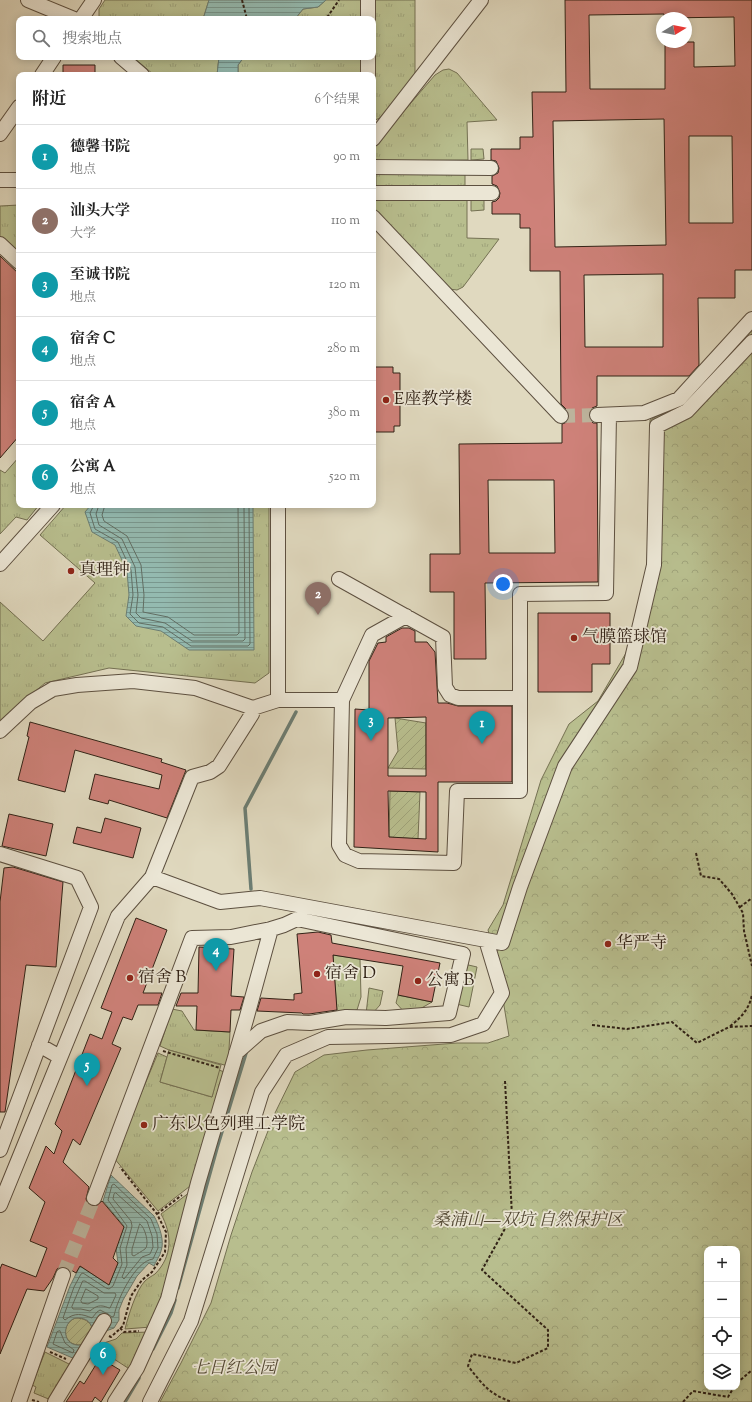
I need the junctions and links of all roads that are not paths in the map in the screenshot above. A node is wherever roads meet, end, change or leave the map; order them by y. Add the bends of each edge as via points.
1 (28, 0) edge
2 (94, 0) edge
3 (368, 0) edge
4 (481, 0) edge
5 (67, 16) edge
6 (83, 16) edge
7 (368, 16) edge
8 (52, 60) edge
9 (124, 60) edge
10 (368, 60) edge
11 (44, 72) edge
12 (138, 72) edge
13 (368, 72) edge
14 (16, 111) edge
15 (0, 134) edge
16 (376, 135) edge
17 (376, 167) edge
18 (491, 168) dead end
19 (0, 180) edge
20 (16, 180) edge
21 (376, 193) edge
22 (492, 193) dead end
23 (376, 220) edge
24 (0, 244) edge
25 (16, 259) edge
26 (752, 319) edge
27 (752, 342) edge
28 (562, 416) dead end
29 (50, 508) edge
30 (278, 508) edge
31 (0, 564) edge
32 (339, 579) dead end
33 (406, 616) junction
34 (520, 698) junction
35 (278, 700) junction
36 (342, 700) junction
37 (253, 708) junction
38 (0, 731) edge
39 (0, 854) edge
40 (152, 877) junction
41 (271, 929) junction
42 (486, 940) junction
43 (39, 1045) junction
44 (236, 1052) junction
45 (60, 1057) junction
46 (0, 1150) edge
47 (94, 1198) tunnel mouth
48 (0, 1205) edge
49 (63, 1275) tunnel mouth
50 (104, 1321) dead end
51 (18, 1402) edge
52 (55, 1402) edge
53 (115, 1402) edge
54 (150, 1402) edge

1 - 5 street
2 - 6 street
3 - 7 street
4 - 16 street
8 - 11 street
9 - 12 street
10 - 13 street
14 - 15 street
17 - 18 street
19 - 20 street
21 - 22 street
23 - 28 street
24 - 25 street
26 - 34 street via 679,399 644,413 603,415 606,593 520,594
27 - 42 street via 687,411 657,426 654,565 630,667 565,766 502,943
29 - 31 street
30 - 35 street
32 - 33 street
33 - 34 street via 443,637 445,687 450,695 458,698
33 - 36 street via 372,636
34 - 36 street via 520,790 457,791 454,863 359,861 345,855 339,845
35 - 36 street
35 - 37 street
37 - 38 street via 194,688 133,682 77,685 53,689 31,702
37 - 40 street via 252,714 219,766 210,772 192,777
39 - 43 street via 76,878 91,907
40 - 42 street via 220,902 260,898
40 - 45 street via 118,916
41 - 44 street
41 - 44 street via 297,919 463,954 449,1013 386,1018 346,1017 310,1023 287,1022 261,1031
41 - 47 street via 231,937 192,938
42 - 54 street via 502,993 483,1024 451,1035 328,1037 286,1056 262,1092 191,1320
43 - 45 street
43 - 46 street
44 - 53 street via 168,1299 137,1368
45 - 48 street
49 - 51 street
50 - 52 street

